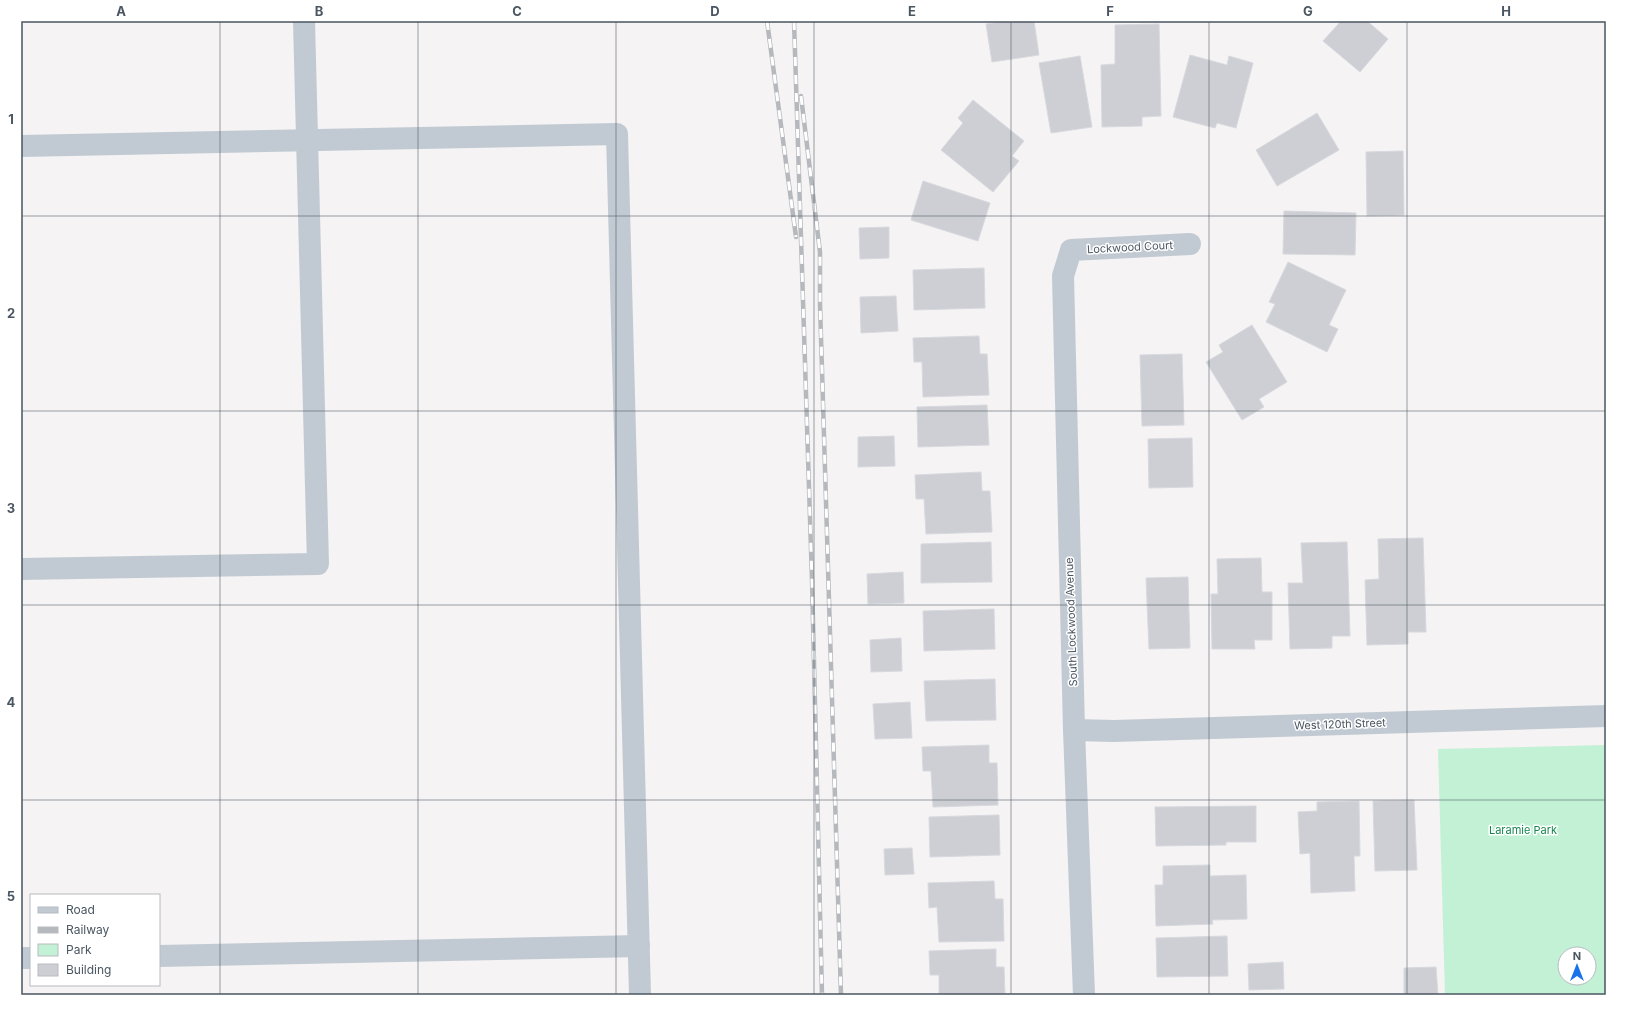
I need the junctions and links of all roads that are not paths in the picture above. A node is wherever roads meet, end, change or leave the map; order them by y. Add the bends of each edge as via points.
1 (304, 21) edge
2 (306, 140) junction
3 (21, 146) edge
4 (1190, 244) dead end
5 (1071, 250) joint
6 (21, 569) edge
7 (1606, 716) edge
8 (1074, 730) junction
9 (639, 946) junction
10 (160, 956) edge
11 (640, 995) edge
12 (1084, 995) edge

1 - 2 street
2 - 3 street
2 - 6 street via 318,564
2 - 9 street via 617,134
4 - 5 street, Lockwood Court
5 - 8 street, South Lockwood Avenue via 1063,276 1063,321
7 - 8 street, West 120th Street via 1114,731
8 - 12 street, South Lockwood Avenue
9 - 10 street
9 - 11 street

